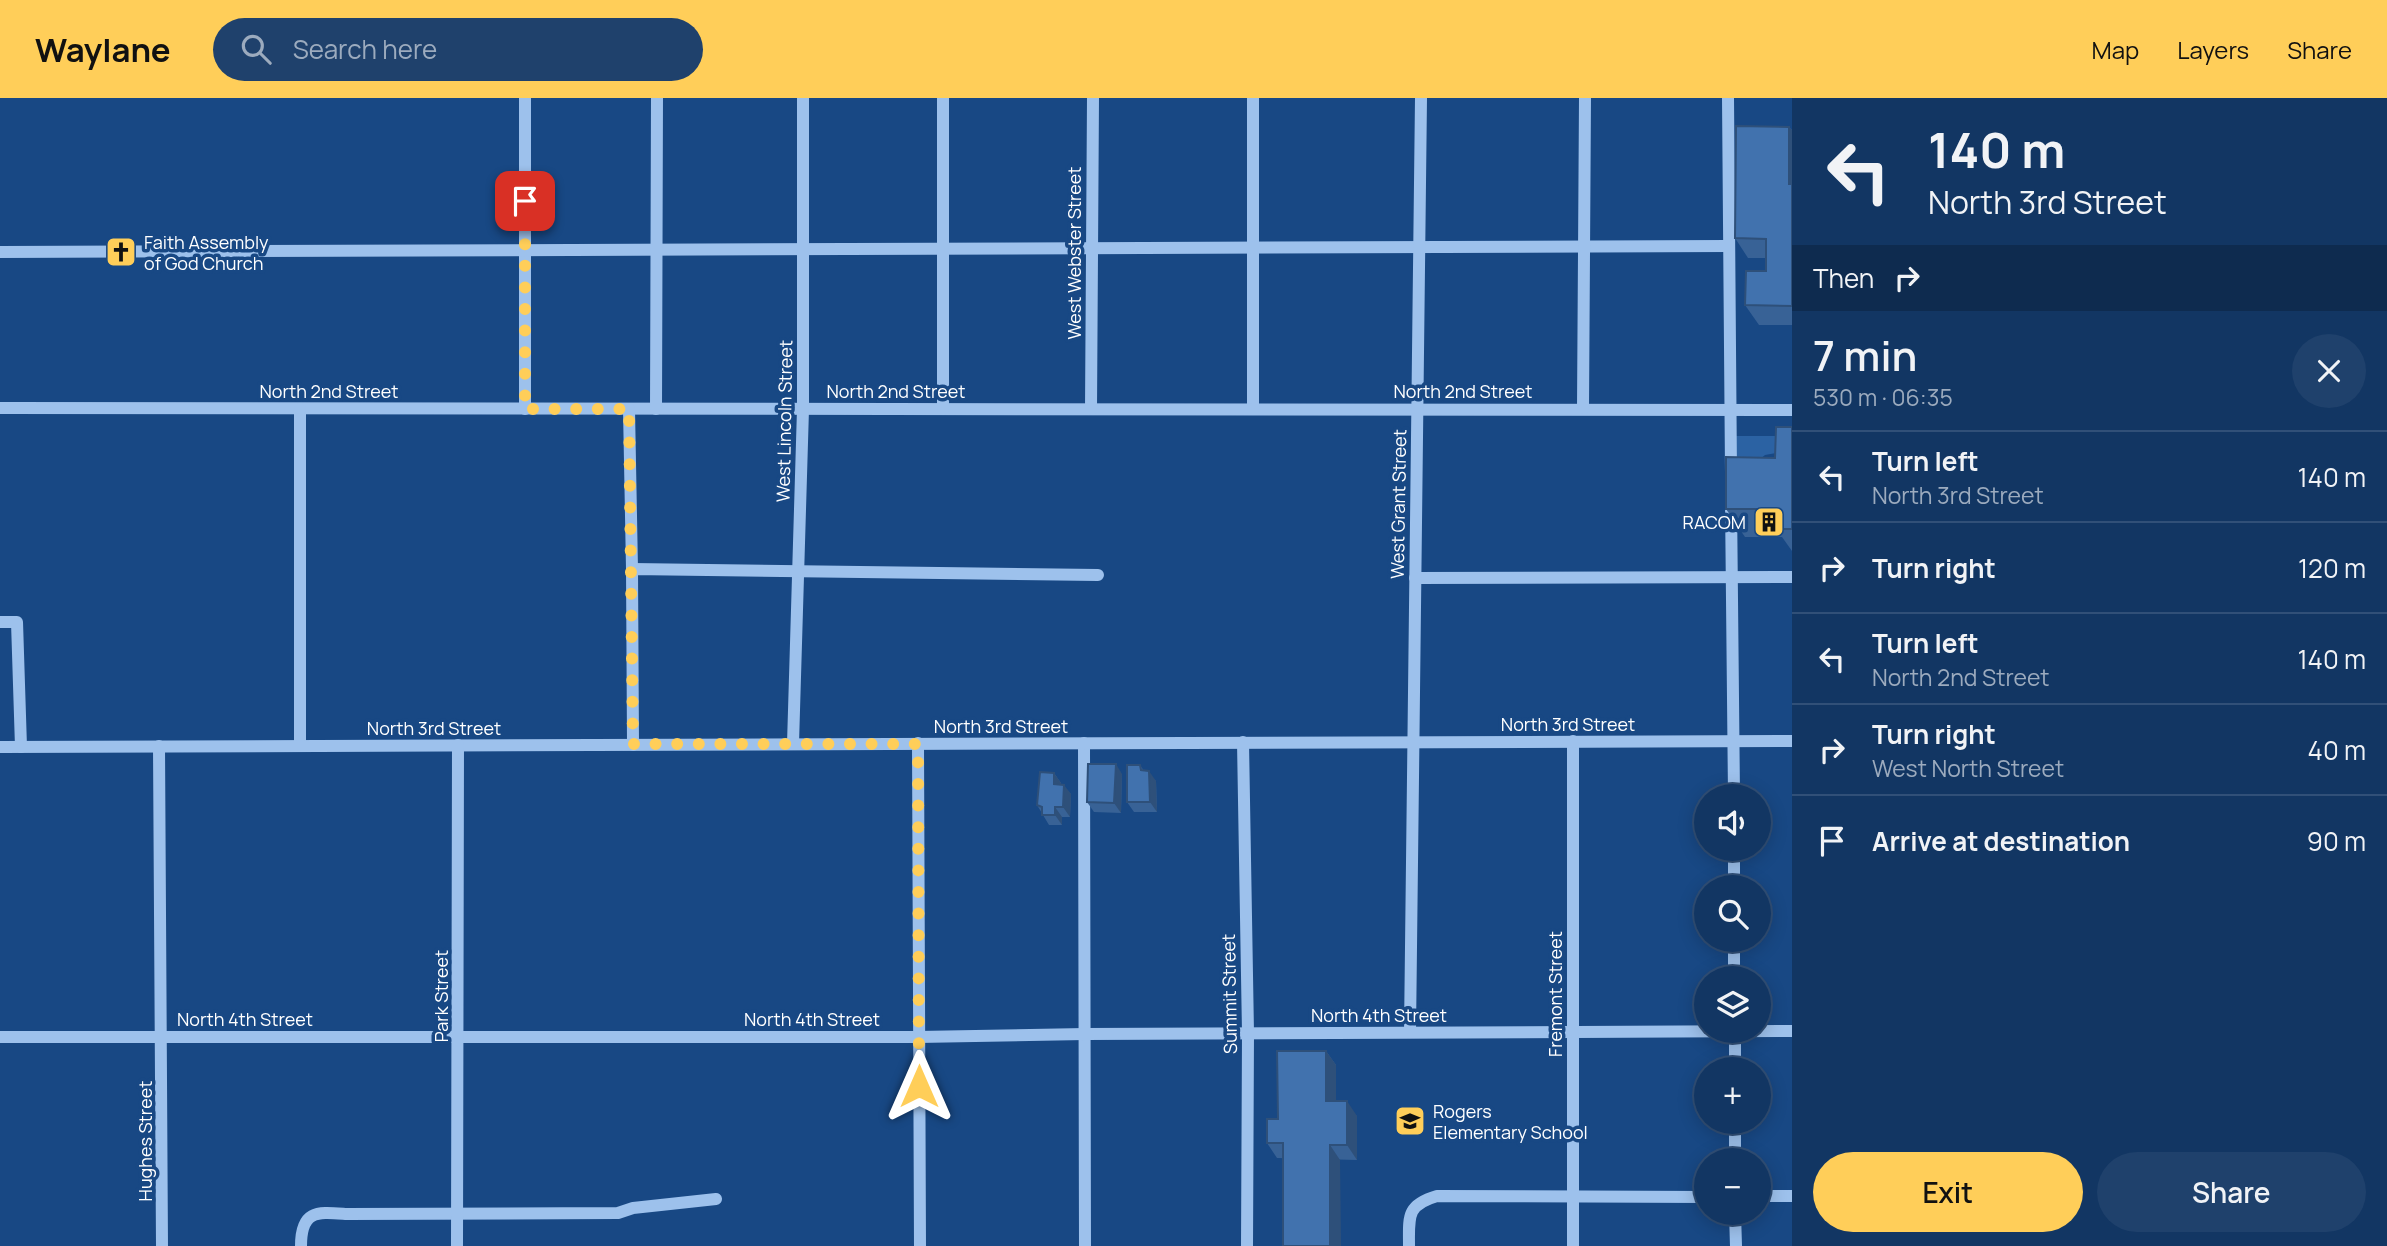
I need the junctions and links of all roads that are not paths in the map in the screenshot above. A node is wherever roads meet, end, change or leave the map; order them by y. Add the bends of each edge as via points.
1 (525, 98) edge
2 (657, 98) edge
3 (803, 98) edge
4 (943, 98) edge
5 (1093, 98) edge
6 (1252, 98) edge
7 (1421, 98) edge
8 (1585, 98) edge
9 (1728, 98) edge
10 (1729, 246) junction
11 (1586, 247) junction
12 (1419, 248) junction
13 (803, 249) junction
14 (1253, 249) junction
15 (525, 250) junction
16 (656, 250) junction
17 (943, 250) junction
18 (1092, 250) junction
19 (0, 252) edge
20 (0, 408) edge
21 (300, 408) junction
22 (1583, 408) junction
23 (525, 409) junction
24 (629, 409) junction
25 (656, 409) junction
26 (803, 409) junction
27 (943, 409) junction
28 (1091, 409) junction
29 (1253, 409) junction
30 (1417, 409) junction
31 (1730, 410) junction
32 (1792, 410) edge
33 (632, 569) junction
34 (798, 572) junction
35 (1098, 575) dead end
36 (1732, 577) junction
37 (1792, 577) edge
38 (1415, 578) junction
39 (0, 622) edge
40 (1573, 741) junction
41 (1734, 741) junction
42 (1792, 741) edge
43 (1413, 742) junction
44 (1084, 743) junction
45 (1243, 743) junction
46 (633, 744) junction
47 (793, 744) junction
48 (918, 744) junction
49 (458, 745) junction
50 (159, 746) junction
51 (300, 746) junction
52 (0, 747) edge
53 (21, 747) junction
54 (1734, 784) edge
55 (1573, 1031) junction
56 (1694, 1031) edge
57 (1771, 1031) edge
58 (1792, 1031) edge
59 (1410, 1032) junction
60 (1248, 1033) junction
61 (1085, 1034) junction
62 (162, 1036) junction
63 (0, 1037) edge
64 (918, 1037) junction
65 (458, 1038) junction
66 (1771, 1196) edge
67 (1792, 1196) edge
68 (1694, 1197) edge
69 (1573, 1198) junction
70 (716, 1199) dead end
71 (458, 1214) junction
72 (1735, 1225) edge
73 (162, 1246) edge
74 (301, 1246) edge
75 (457, 1246) edge
76 (920, 1246) edge
77 (1085, 1246) edge
78 (1247, 1246) edge
79 (1409, 1246) edge
80 (1573, 1246) edge
81 (1736, 1246) edge

1 - 15 street
2 - 16 street
3 - 13 street, West Lincoln Street
4 - 17 street
5 - 18 street, West Webster Street
6 - 14 street
7 - 12 street, West Grant Street
8 - 11 street
9 - 10 street
10 - 11 street
10 - 31 street
11 - 12 street
11 - 22 street
12 - 14 street
12 - 30 street, West Grant Street
13 - 16 street
13 - 17 street
13 - 26 street, West Lincoln Street
14 - 18 street
14 - 29 street
15 - 16 street
15 - 19 street
15 - 23 street
16 - 25 street
17 - 18 street
17 - 27 street
18 - 28 street, West Webster Street
20 - 21 street, North 2nd Street
21 - 23 street, North 2nd Street
21 - 51 street
22 - 30 street, North 2nd Street
22 - 31 street, North 2nd Street
23 - 24 street, North 2nd Street
24 - 25 street, North 2nd Street
24 - 33 street
25 - 26 street, North 2nd Street
26 - 27 street, North 2nd Street
26 - 34 street, West Lincoln Street
27 - 28 street, North 2nd Street
28 - 29 street, North 2nd Street
29 - 30 street, North 2nd Street
30 - 38 street, West Grant Street
31 - 32 street, North 2nd Street
31 - 36 street
33 - 34 street
33 - 46 street
34 - 35 street
34 - 47 street, West Lincoln Street
36 - 37 street
36 - 38 street
36 - 41 street
38 - 43 street, West Grant Street
39 - 53 street via 16,622
40 - 41 street, North 3rd Street
40 - 43 street, North 3rd Street
40 - 55 street, Fremont Street
41 - 42 street, North 3rd Street
41 - 54 street
43 - 45 street, North 3rd Street
43 - 59 street, West Grant Street
44 - 45 street, North 3rd Street
44 - 48 street, North 3rd Street
44 - 61 street
45 - 60 street, Summit Street
46 - 47 street, North 3rd Street
46 - 49 street, North 3rd Street
47 - 48 street, North 3rd Street
48 - 64 street
49 - 51 street, North 3rd Street
49 - 65 street, Park Street
50 - 51 street, North 3rd Street
50 - 53 street, North 3rd Street
50 - 62 street, Hughes Street
52 - 53 street, North 3rd Street
55 - 56 street, North 4th Street
55 - 59 street, North 4th Street
55 - 69 street, Fremont Street
57 - 58 street, North 4th Street
59 - 60 street, North 4th Street
60 - 61 street, North 4th Street
60 - 78 street, Summit Street
61 - 64 street, North 4th Street
61 - 77 street
62 - 63 street, North 4th Street
62 - 65 street, North 4th Street
62 - 73 street, Hughes Street
64 - 65 street, North 4th Street
64 - 76 street
65 - 71 street, Park Street
66 - 67 street
68 - 69 street
69 - 79 street via 1437,1196 1423,1200 1412,1208
69 - 80 street, Fremont Street
70 - 71 street via 618,1213
71 - 74 street via 318,1212 307,1219
71 - 75 street, Park Street
72 - 81 street

